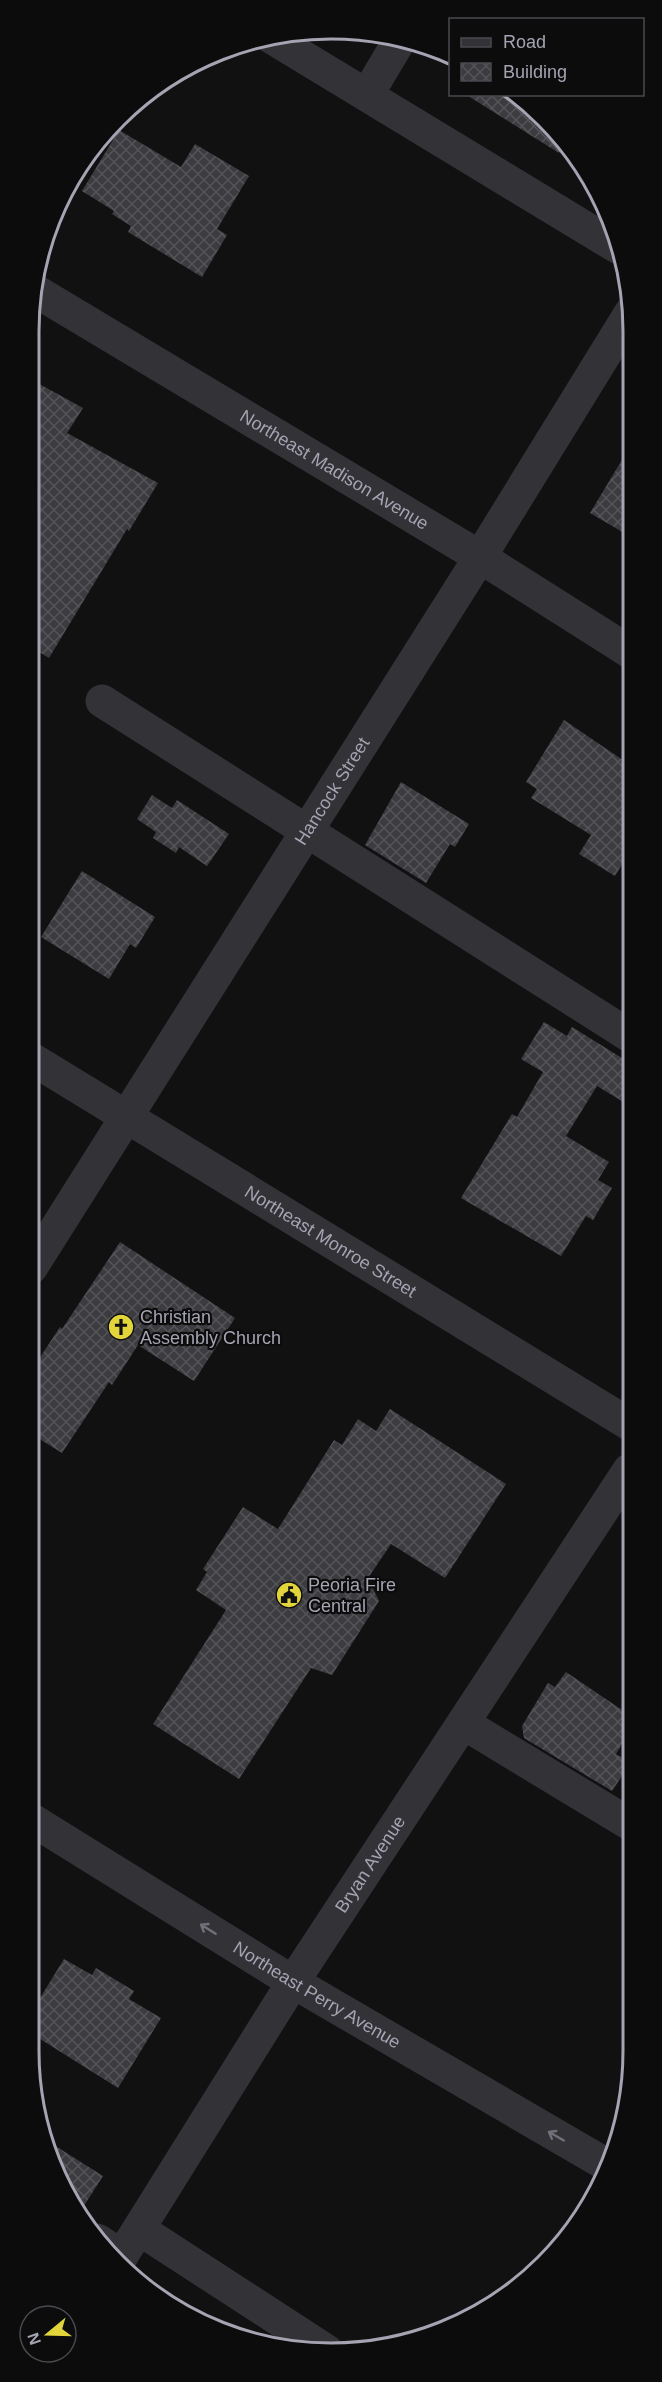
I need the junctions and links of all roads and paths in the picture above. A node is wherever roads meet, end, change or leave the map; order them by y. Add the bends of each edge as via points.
1 (281, 44) edge
2 (396, 47) edge
3 (367, 95) junction
4 (610, 242) edge
5 (41, 294) edge
6 (623, 325) edge
7 (480, 557) junction
8 (623, 648) edge
9 (102, 701) dead end
10 (307, 831) junction
11 (623, 1032) edge
12 (39, 1063) edge
13 (126, 1116) junction
14 (39, 1255) edge
15 (623, 1420) edge
16 (623, 1479) edge
17 (463, 1723) junction
18 (623, 1820) edge
19 (39, 1824) edge
20 (293, 1982) junction
21 (601, 2162) edge
22 (119, 2247) edge
23 (309, 2342) edge

1 - 3 street
2 - 3 street
3 - 4 street
5 - 7 street, Northeast Madison Avenue
6 - 7 street, Hancock Street
7 - 8 street, Northeast Madison Avenue
7 - 10 street, Hancock Street
9 - 10 street
10 - 11 street
10 - 13 street, Hancock Street
12 - 13 street, Northeast Monroe Street
13 - 14 street, Hancock Street
13 - 15 street, Northeast Monroe Street
16 - 17 street, Bryan Avenue
17 - 18 street
17 - 20 street, Bryan Avenue
20 -> 19 street, Northeast Perry Avenue
21 -> 20 street, Northeast Perry Avenue
20 - 22 street, Bryan Avenue
22 - 23 street

